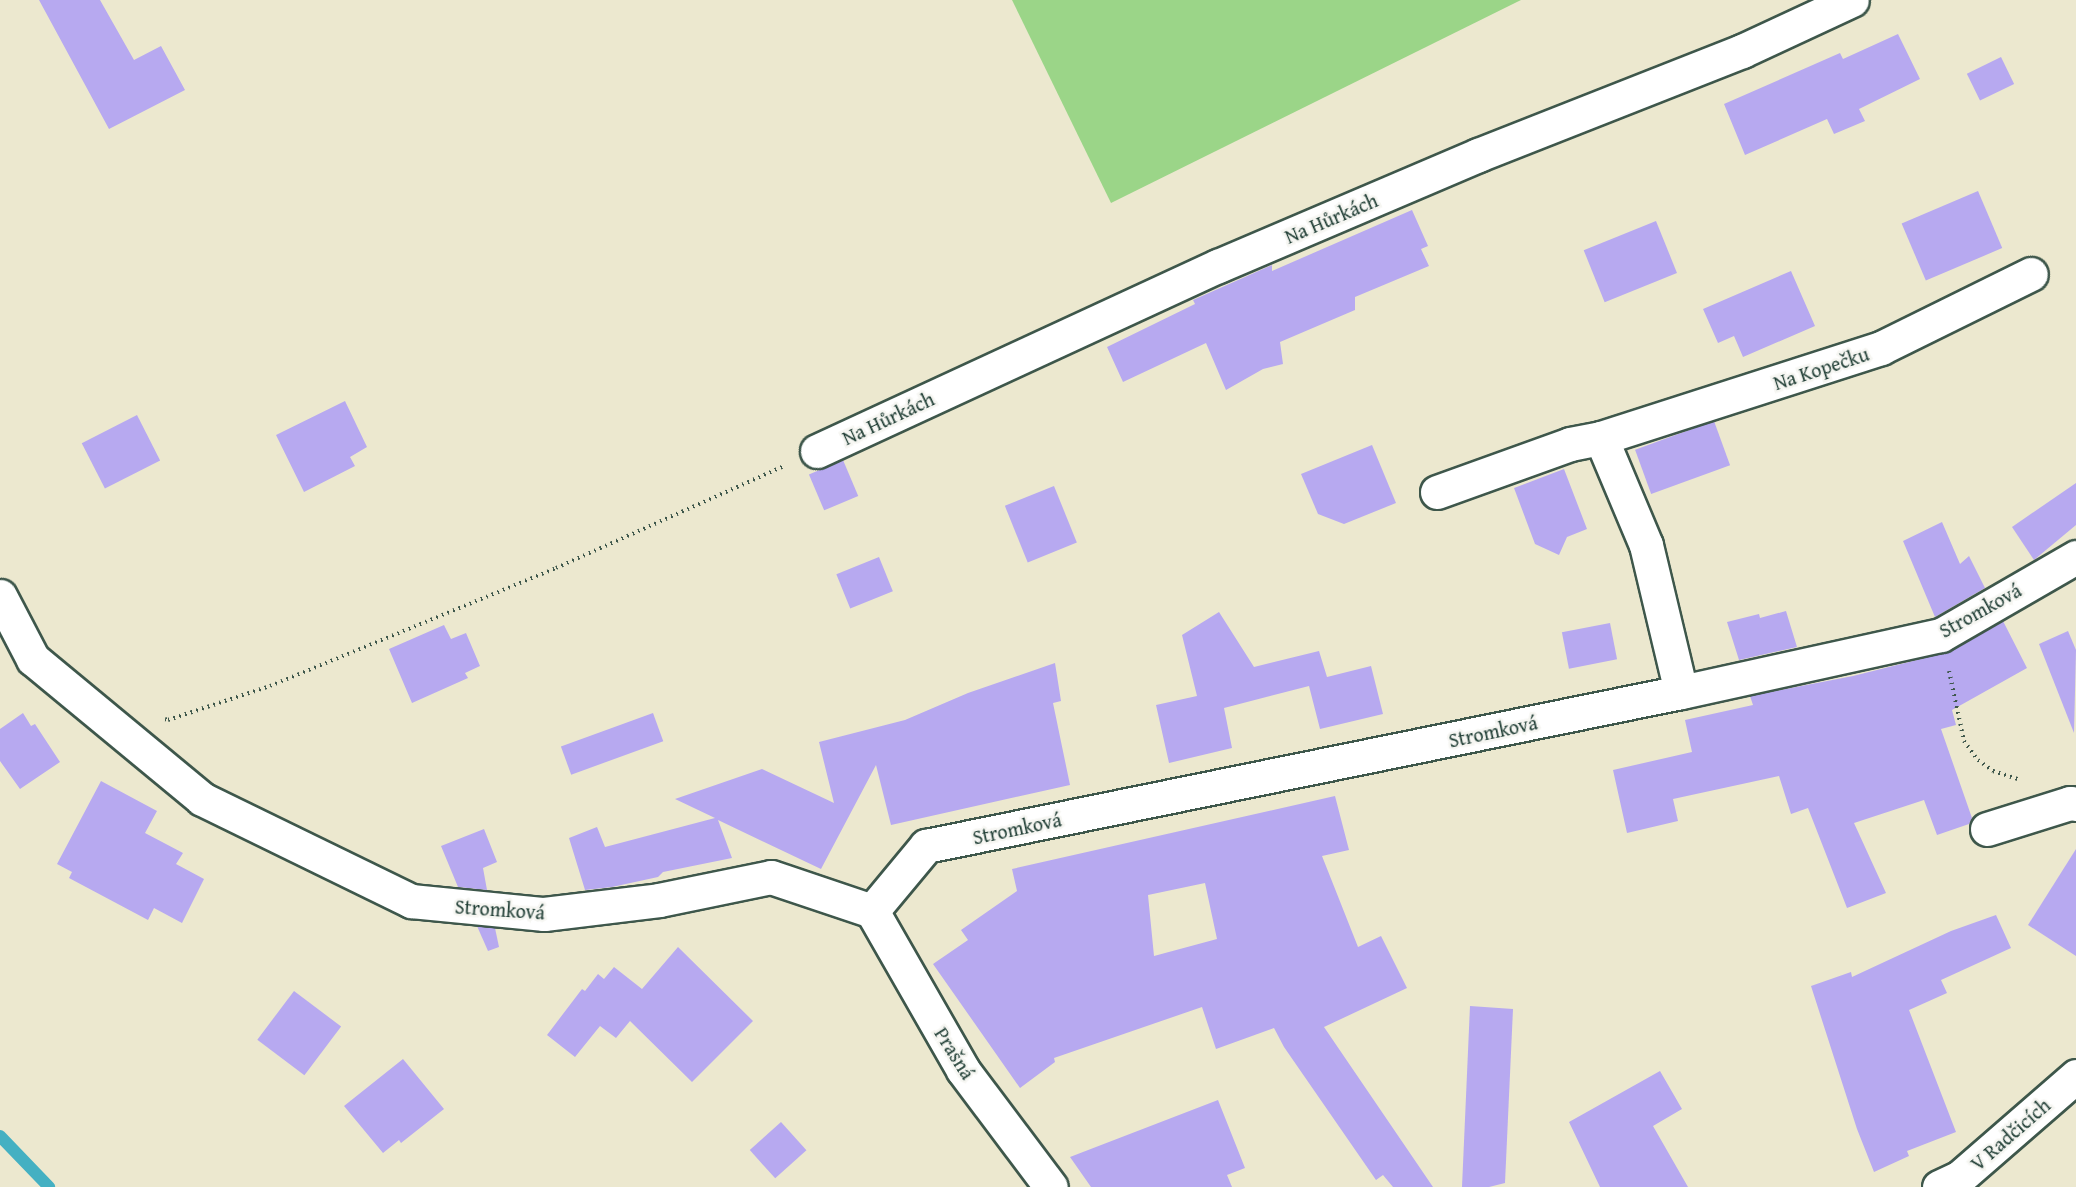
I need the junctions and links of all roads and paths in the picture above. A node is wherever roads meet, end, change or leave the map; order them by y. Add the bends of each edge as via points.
1 (1852, 0) edge
2 (2031, 274) dead end
3 (1601, 438) junction
4 (817, 451) joint
5 (1437, 492) dead end
6 (2076, 557) edge
7 (0, 596) edge
8 (0, 627) edge
9 (1941, 634) junction
10 (33, 659) junction
11 (1681, 692) junction
12 (158, 715) dead end
13 (2028, 781) dead end
14 (2076, 804) edge
15 (1987, 829) dead end
16 (872, 911) junction
17 (2076, 1076) edge
18 (1954, 1184) edge
19 (1051, 1187) edge

1 - 4 street, Na Hůrkách via 1742,51 1478,156 1218,266
2 - 3 street, Na Kopečku via 1881,348
3 - 5 street, Na Kopečku via 1570,444
3 - 11 street via 1646,545
4 - 12 path via 556,568 270,686 168,720
6 - 9 street, Stromková
7 - 10 street, Stromková
8 - 10 street, Stromková
9 - 11 street, Stromková
9 - 13 path via 1964,741 1978,760 1993,771
10 - 16 street, Stromková via 202,799 411,901 544,914 659,900 771,877
11 - 16 street, Stromková via 926,846
14 - 15 street
16 - 19 street, Prašná via 963,1070
17 - 18 street, V Radčicích

